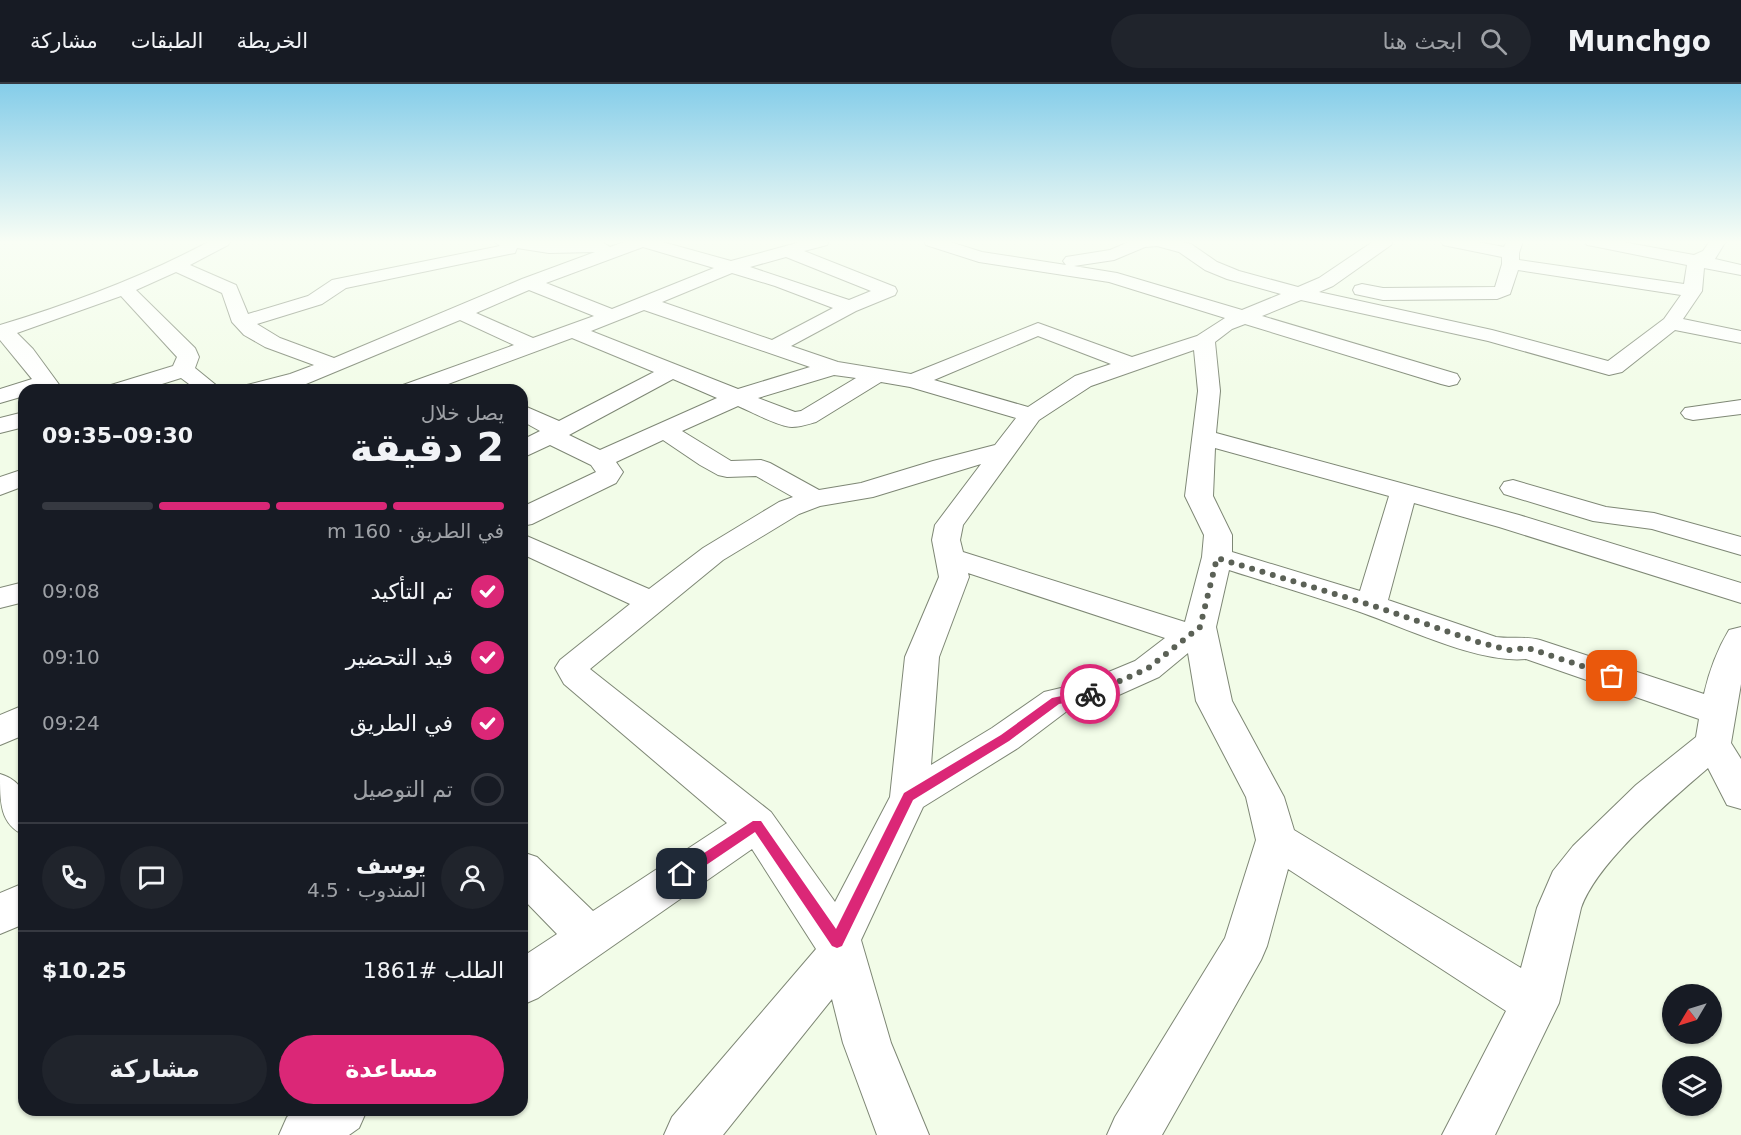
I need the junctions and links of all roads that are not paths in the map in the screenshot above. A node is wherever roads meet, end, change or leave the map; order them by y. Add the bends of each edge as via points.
1 (114, 290) edge
2 (125, 290) edge
3 (230, 290) edge
4 (330, 290) edge
5 (513, 290) edge
6 (559, 290) edge
7 (675, 290) edge
8 (804, 290) edge
9 (888, 290) edge
10 (1149, 290) edge
11 (1309, 290) edge
12 (1322, 290) edge
13 (1338, 290) edge
14 (1503, 290) edge
15 (1687, 290) edge
16 (1693, 291) joint
17 (644, 303) junction
18 (849, 307) junction
19 (459, 312) junction
20 (612, 316) junction
21 (1242, 319) junction
22 (242, 322) junction
23 (1671, 323) junction
24 (2, 331) edge
25 (573, 331) junction
26 (1741, 337) edge
27 (1204, 340) junction
28 (533, 346) junction
29 (774, 347) junction
30 (1130, 364) junction
31 (333, 365) junction
32 (834, 368) junction
33 (184, 370) junction
34 (672, 371) junction
35 (878, 375) junction
36 (452, 376) junction
37 (1449, 379) dead end
38 (913, 381) junction
39 (48, 384) edge
40 (138, 384) edge
41 (203, 384) edge
42 (306, 384) edge
43 (429, 384) edge
44 (467, 384) edge
45 (18, 392) edge
46 (0, 396) edge
47 (740, 397) junction
48 (1741, 407) edge
49 (1693, 413) dead end
50 (1031, 415) junction
51 (528, 416) edge
52 (665, 430) junction
53 (555, 434) junction
54 (1203, 437) junction
55 (528, 447) edge
56 (1004, 451) junction
57 (600, 460) junction
58 (18, 480) edge
59 (0, 487) edge
60 (1514, 488) dead end
61 (1404, 492) junction
62 (815, 499) junction
63 (528, 515) edge
64 (528, 546) edge
65 (1741, 546) edge
66 (950, 557) junction
67 (1217, 558) junction
68 (18, 594) edge
69 (1741, 594) edge
70 (0, 598) edge
71 (652, 602) junction
72 (1371, 605) junction
73 (1195, 631) junction
74 (1741, 638) edge
75 (18, 722) edge
76 (1716, 727) junction
77 (0, 732) edge
78 (1741, 794) edge
79 (909, 797) junction
80 (757, 824) junction
81 (1276, 840) junction
82 (528, 876) edge
83 (18, 905) edge
84 (0, 915) edge
85 (589, 936) junction
86 (840, 947) junction
87 (528, 979) edge
88 (1534, 1003) junction
89 (332, 1116) edge
90 (305, 1135) edge
91 (690, 1135) edge
92 (903, 1135) edge
93 (1133, 1135) edge
94 (1468, 1135) edge

1 - 24 street
2 - 33 street via 187,353
3 - 22 street
4 - 22 street via 315,300
5 - 19 street
6 - 20 street
7 - 17 street
8 - 18 street
9 - 18 street
10 - 21 street
11 - 21 street
12 - 23 street via 1609,368
13 - 14 street via 1383,294 1492,294
15 - 16 street
16 - 23 street
17 - 20 street
17 - 29 street
18 - 29 street
19 - 28 street
19 - 31 street
20 - 25 street
21 - 27 street
21 - 37 street
22 - 31 street via 271,341
23 - 26 street
24 - 39 street
25 - 28 street
25 - 34 street
27 - 30 street
27 - 54 street via 1209,391
28 - 36 street
29 - 32 street
30 - 38 street via 1038,329
30 - 50 street via 1083,381
31 - 42 street
32 - 35 street
32 - 47 street
33 - 40 street
33 - 41 street
34 - 47 street
34 - 53 street
35 - 38 street
35 - 47 street via 799,420 782,417
36 - 43 street
36 - 44 street
38 - 50 street
45 - 46 street
47 - 52 street
48 - 49 street
50 - 56 street
51 - 53 street
52 - 57 street
52 - 62 street via 717,465 733,471 761,468
53 - 55 street
53 - 57 street
54 - 61 street
54 - 67 street via 1200,496 1218,535
56 - 62 street via 864,491
56 - 66 street via 949,525 946,540
57 - 63 street via 610,472 607,477
58 - 59 street
60 - 65 street via 1603,515 1653,521
61 - 69 street
61 - 72 street
62 - 71 street via 789,508 722,548
64 - 71 street
66 - 73 street
66 - 79 street via 954,577 922,657
67 - 72 street
67 - 73 street
68 - 70 street
71 - 80 street via 572,668 576,676
72 - 76 street via 1492,647 1528,648
73 - 79 street via 1147,669 1089,694 1056,701 1005,738
73 - 81 street via 1214,701 1265,796
74 - 76 street via 1725,678
75 - 77 street
76 - 78 street
76 - 88 street via 1588,858 1568,884
79 - 86 street
80 - 85 street
80 - 86 street
81 - 88 street
81 - 93 street via 1245,946
82 - 85 street
83 - 84 street
85 - 87 street
86 - 91 street
86 - 92 street via 867,1043
88 - 94 street
89 - 90 street

